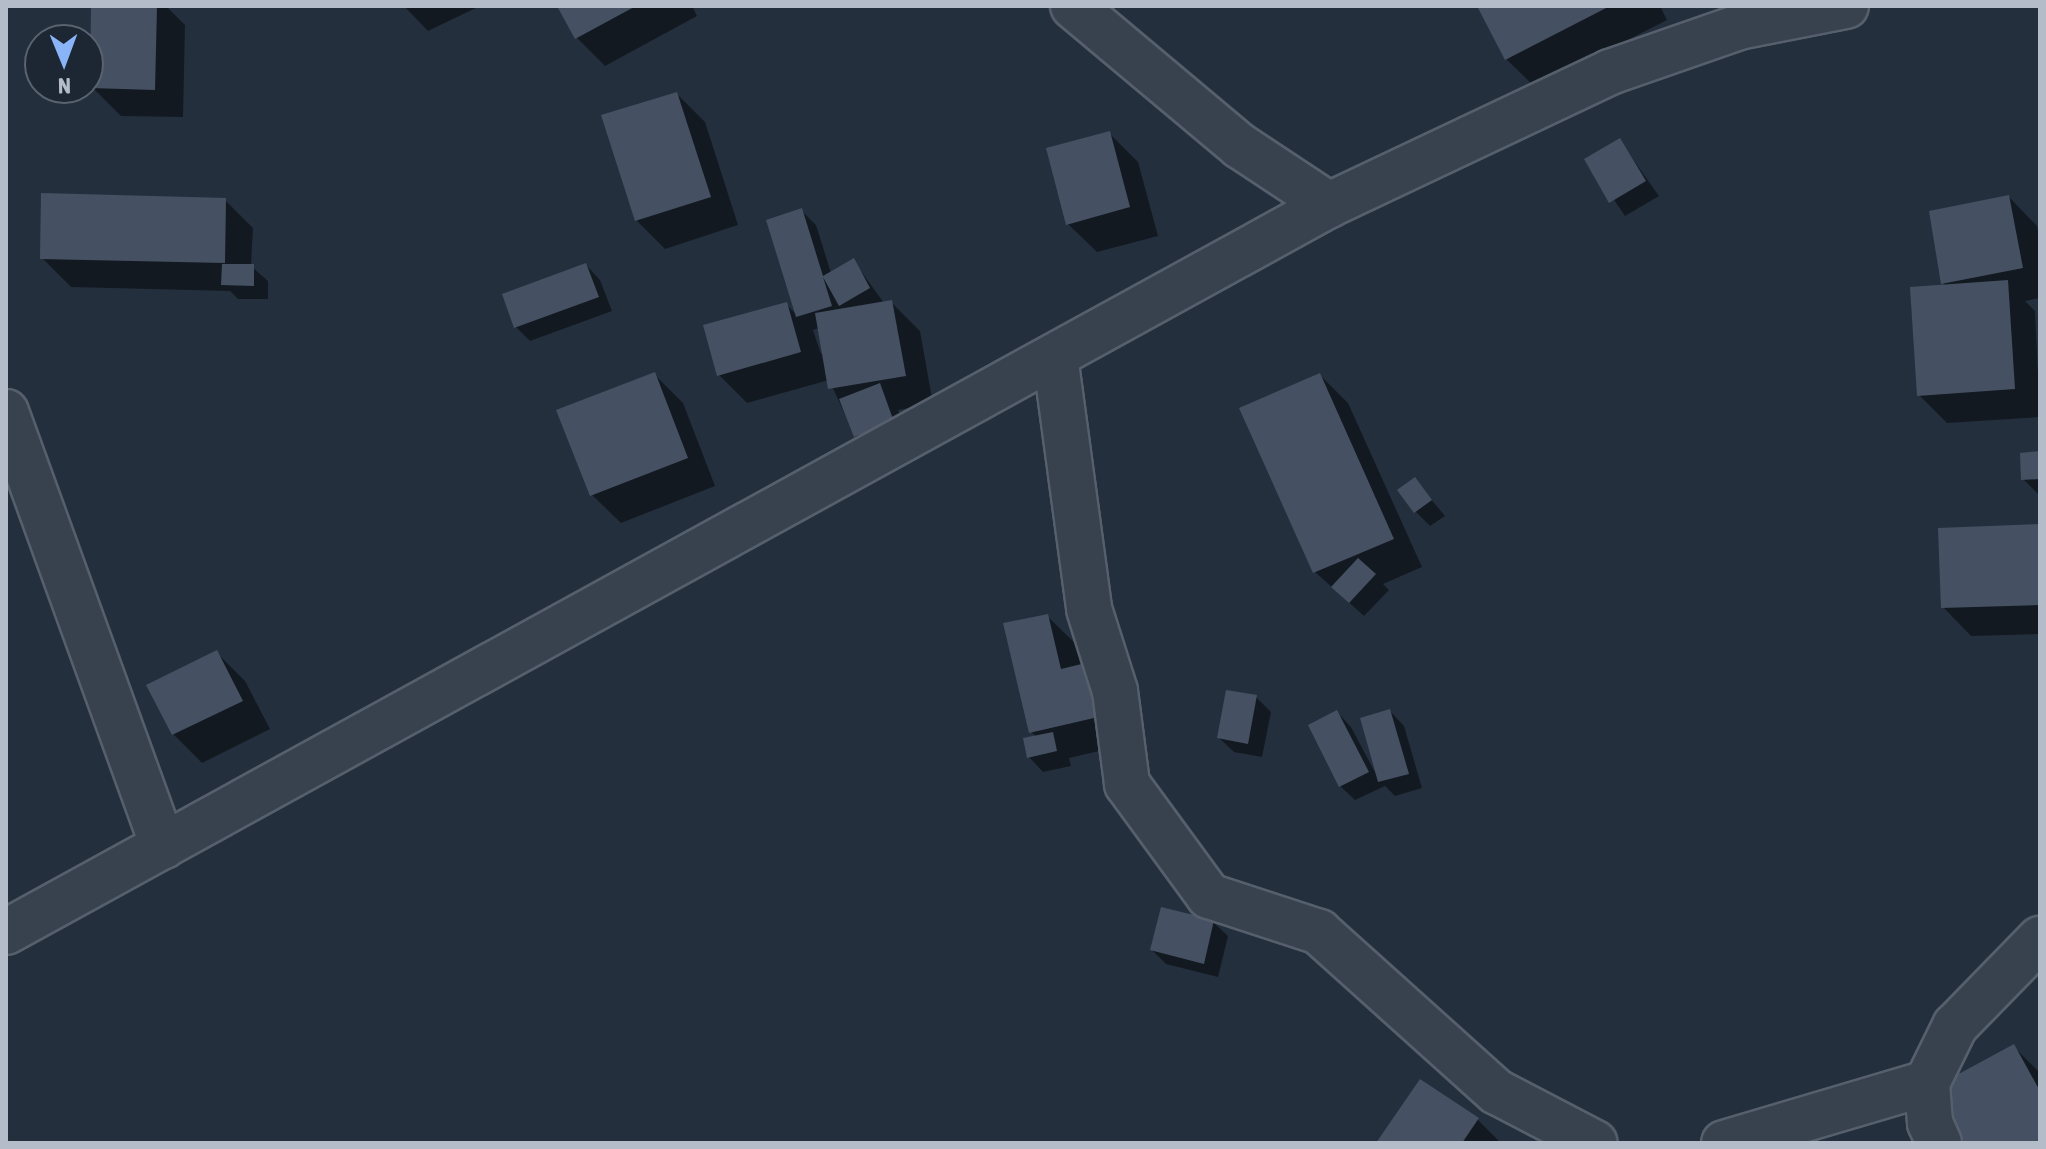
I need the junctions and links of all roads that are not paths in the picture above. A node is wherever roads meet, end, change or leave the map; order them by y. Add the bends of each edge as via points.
1 (1073, 6) edge
2 (1846, 6) edge
3 (1329, 205) junction
4 (1055, 356) junction
5 (6, 412) edge
6 (163, 846) junction
7 (6, 932) edge
8 (2040, 939) edge
9 (1927, 1083) junction
10 (1595, 1143) edge
11 (1724, 1143) edge
12 (1939, 1143) edge

1 - 3 street via 1240,146
2 - 3 street via 1739,27 1610,72
3 - 4 street
4 - 6 street
4 - 10 street via 1089,609 1115,691 1127,784 1209,896 1319,932 1497,1092
5 - 6 street
6 - 7 street
8 - 9 street via 1955,1026
9 - 11 street
9 - 12 street via 1930,1123

